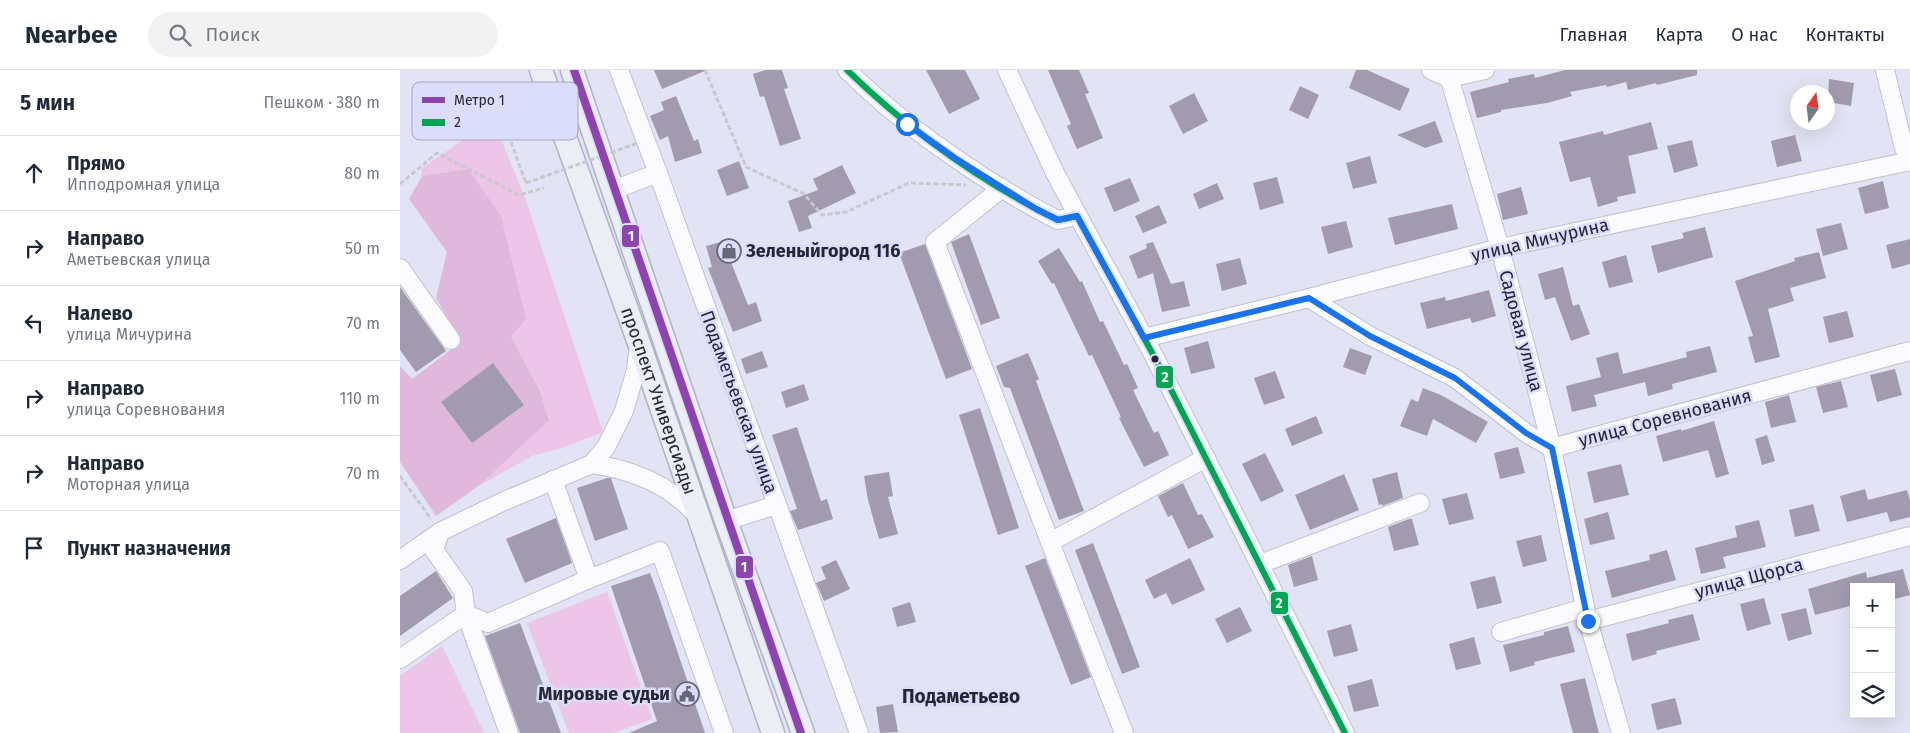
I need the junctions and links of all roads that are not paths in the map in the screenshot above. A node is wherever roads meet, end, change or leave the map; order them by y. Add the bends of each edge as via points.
1 (541, 70) edge
2 (572, 70) edge
3 (619, 70) edge
4 (847, 70) edge
5 (1007, 70) edge
6 (1431, 70) edge
7 (1485, 70) edge
8 (1885, 70) edge
9 (1448, 74) edge
10 (545, 82) edge
11 (576, 82) edge
12 (578, 88) edge
13 (566, 140) edge
14 (1910, 154) edge
15 (1910, 161) edge
16 (658, 174) junction
17 (1002, 188) junction
18 (613, 190) junction
19 (1077, 216) junction
20 (1500, 248) junction
21 (400, 268) edge
22 (1309, 298) junction
23 (1144, 338) junction
24 (451, 340) dead end
25 (639, 343) junction
26 (1910, 352) edge
27 (1552, 448) junction
28 (1206, 458) junction
29 (592, 464) junction
30 (553, 480) junction
31 (1420, 503) dead end
32 (776, 504) junction
33 (697, 515) junction
34 (726, 521) junction
35 (440, 532) junction
36 (1910, 536) edge
37 (1050, 542) junction
38 (400, 560) edge
39 (1260, 564) junction
40 (589, 579) junction
41 (466, 614) junction
42 (1586, 614) junction
43 (1502, 632) dead end
44 (400, 659) edge
45 (509, 733) edge
46 (724, 733) edge
47 (773, 733) edge
48 (802, 733) edge
49 (859, 733) edge
50 (1124, 733) edge
51 (1345, 733) edge
52 (1621, 733) edge

1 - 10 main road, проспект Универсиады
2 - 11 main road, проспект Универсиады
3 - 16 street, Подаметьевская улица
4 - 17 street via 907,124
5 - 19 street
6 - 9 street
7 - 9 street
8 - 14 street via 1904,148
9 - 20 street, Садовая улица
12 - 18 main road, проспект Универсиады
13 - 25 main road, проспект Универсиады
15 - 20 street, улица Мичурина
16 - 18 street
16 - 32 street, Подаметьевская улица
17 - 19 street via 1058,220
17 - 37 street via 935,242
18 - 34 main road, проспект Универсиады
19 - 23 street
20 - 22 street, улица Мичурина
20 - 27 street, Садовая улица
21 - 24 street
22 - 23 street, улица Мичурина
22 - 27 street via 1370,336 1455,378 1526,433
23 - 28 street
25 - 29 street via 636,370 624,411 606,447
25 - 33 main road, проспект Универсиады
26 - 27 street, улица Соревнования
27 - 42 street, Садовая улица
28 - 37 street
28 - 39 street
29 - 30 street
29 - 33 street via 650,480 668,489
30 - 35 street
30 - 40 street
31 - 39 street
32 - 34 street
32 - 49 street, Подаметьевская улица
33 - 47 main road, проспект Универсиады
34 - 48 main road, проспект Универсиады
35 - 38 street
35 - 41 street via 434,550 463,591
36 - 42 street, улица Щорса
37 - 50 street
39 - 51 street
40 - 41 street via 488,623
40 - 46 street via 660,551
41 - 44 street
41 - 45 street
42 - 43 street, улица Щорса
42 - 52 street, Садовая улица

